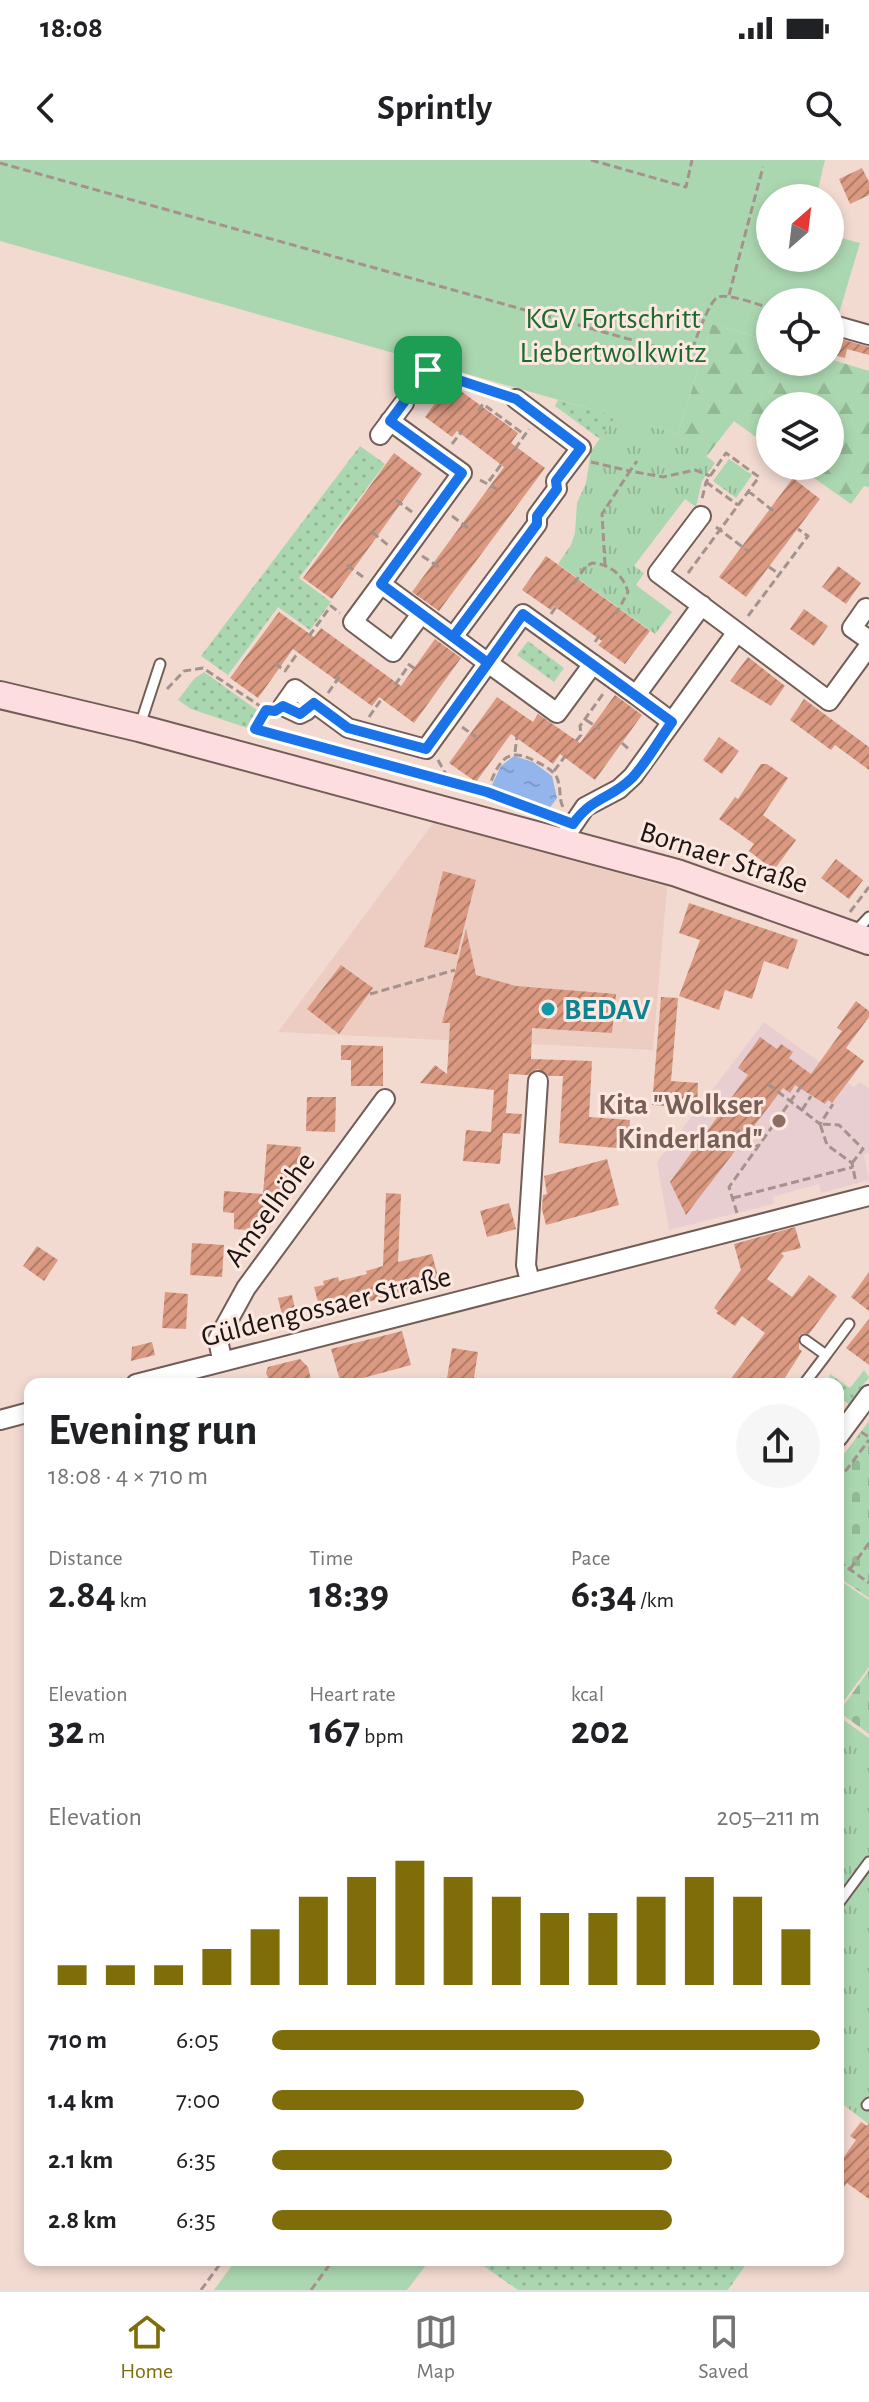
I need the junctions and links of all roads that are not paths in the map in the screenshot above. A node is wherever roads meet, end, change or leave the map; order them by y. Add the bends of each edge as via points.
1 (844, 328) edge
2 (869, 335) edge
3 (516, 399) road end
4 (404, 403) road end
5 (701, 516) road end
6 (381, 584) junction
7 (702, 605) junction
8 (866, 608) dead end
9 (421, 614) junction
10 (737, 632) junction
11 (453, 637) junction
12 (869, 643) edge
13 (488, 663) junction
14 (160, 664) dead end
15 (593, 664) junction
16 (0, 695) edge
17 (636, 695) junction
18 (274, 708) road end
19 (672, 722) junction
20 (139, 728) junction
21 (567, 825) junction
22 (858, 930) edge
23 (538, 1081) dead end
24 (385, 1099) dead end
25 (862, 1189) edge
26 (530, 1282) junction
27 (849, 1324) dead end
28 (805, 1340) dead end
29 (826, 1355) junction
30 (222, 1360) junction
31 (158, 1378) edge
32 (809, 1378) edge
33 (869, 1395) edge
34 (24, 1414) edge
35 (0, 1420) edge
36 (844, 1427) edge
37 (869, 1862) edge
38 (844, 1896) edge

1 - 2 street
3 - 11 street via 581,448 556,481 557,489 537,524
4 - 6 street via 385,428 462,473
5 - 7 street via 658,573
6 - 9 street
6 - 9 street via 353,622 393,652
7 - 10 street
7 - 17 street
8 - 12 street via 852,628
9 - 11 street
10 - 12 street via 829,701
10 - 19 street
11 - 13 street
13 - 15 street via 557,713
13 - 15 street via 523,614
13 - 18 street via 426,749 348,728 295,689
14 - 20 lane
15 - 17 street
16 - 20 main road, Bornaer Straße
17 - 19 street
19 - 21 street via 633,776
20 - 21 main road, Bornaer Straße
21 - 22 main road, Bornaer Straße via 677,873
23 - 26 street via 526,1265
24 - 30 street, Amselhöhe via 246,1288 218,1339
25 - 26 street, Güldengossaer Straße
26 - 30 street, Güldengossaer Straße
27 - 29 lane
28 - 29 lane
29 - 32 lane
30 - 31 street, Güldengossaer Straße
33 - 36 street
34 - 35 street
37 - 38 lane

